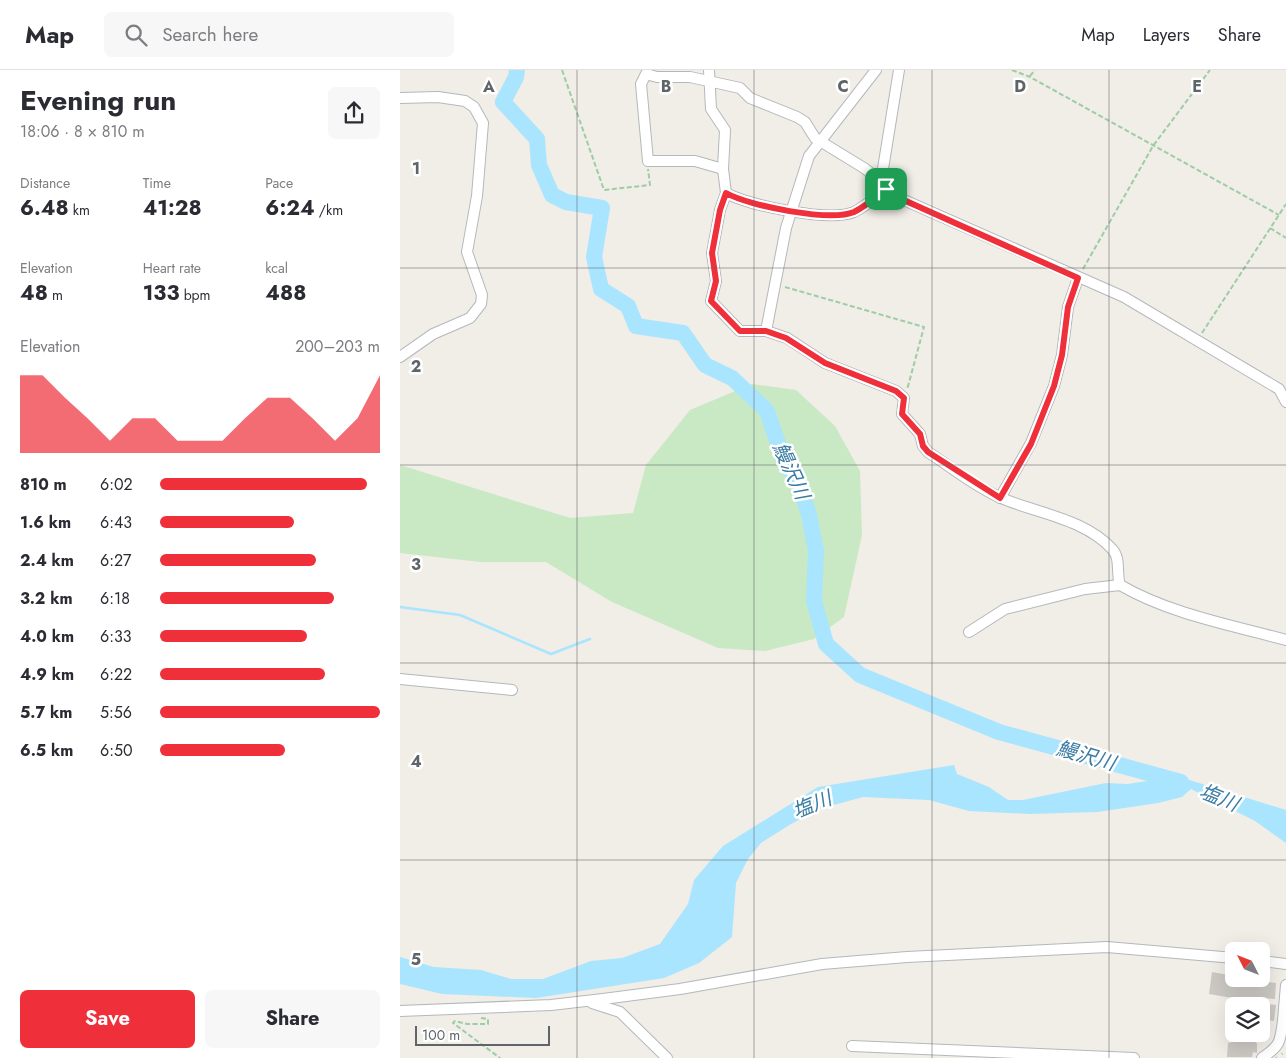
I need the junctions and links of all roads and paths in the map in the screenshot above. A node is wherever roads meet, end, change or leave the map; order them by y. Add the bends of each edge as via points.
1 (562, 70) edge
2 (709, 70) edge
3 (876, 70) edge
4 (899, 70) edge
5 (1012, 70) edge
6 (1034, 70) edge
7 (1210, 70) edge
8 (647, 72) edge
9 (1030, 77) junction
10 (710, 82) junction
11 (400, 98) edge
12 (821, 142) junction
13 (1153, 146) junction
14 (648, 162) junction
15 (723, 169) junction
16 (883, 185) junction
17 (726, 193) junction
18 (1286, 204) edge
19 (792, 210) junction
20 (1279, 215) junction
21 (1270, 228) junction
22 (1286, 238) edge
23 (1078, 278) junction
24 (775, 284) junction
25 (766, 331) junction
26 (1196, 342) junction
27 (400, 357) edge
28 (1283, 390) edge
29 (904, 398) junction
30 (1286, 402) edge
31 (1000, 498) junction
32 (1120, 585) junction
33 (969, 632) dead end
34 (1286, 640) edge
35 (400, 679) edge
36 (512, 690) dead end
37 (1225, 957) edge
38 (1270, 962) edge
39 (1286, 964) edge
40 (1286, 985) edge
41 (583, 1001) junction
42 (400, 1011) edge
43 (473, 1016) dead end
44 (1285, 1020) edge
45 (852, 1046) dead end
46 (908, 1053) edge
47 (1060, 1056) edge
48 (500, 1058) edge
49 (667, 1058) edge
50 (1134, 1058) edge
51 (1262, 1058) edge

1 - 14 path via 604,190 650,185
2 - 10 street
3 - 12 street
4 - 16 street
5 - 9 path
6 - 9 path
7 - 13 path
8 - 10 street via 657,77 690,77
8 - 14 street via 641,84
9 - 13 path
10 - 12 street via 740,88 750,98 797,117
10 - 15 street via 713,115 725,130
11 - 27 street via 438,97 465,101 474,107 483,123 467,252 482,295 481,304 470,318 432,334
12 - 16 street
12 - 19 street via 809,156
13 - 20 path
13 - 23 path
14 - 15 street via 695,162
15 - 17 street
16 - 19 street via 853,212 828,216
16 - 23 street via 888,193
17 - 19 street via 752,204
17 - 25 street via 712,253 716,281 711,301 740,331
18 - 20 path
19 - 24 street
20 - 21 path
21 - 22 path
21 - 26 path
23 - 26 street via 1124,297
23 - 31 street via 1068,307 1054,386 1031,444
24 - 25 street
24 - 29 path via 924,327
25 - 29 street via 786,338 825,363 896,391
26 - 28 street
28 - 30 street
29 - 31 street via 902,414 920,434 928,452
31 - 32 street via 1070,521 1103,541 1118,557
32 - 33 street via 1076,591 1005,609
32 - 34 street via 1186,612
35 - 36 street
37 - 41 street via 1107,947 907,957 822,964 680,989
38 - 39 street
40 - 44 street
41 - 42 street
41 - 49 street via 615,1009
43 - 48 path via 489,1022 453,1023
44 - 51 street via 1277,1048
45 - 46 street
46 - 47 street
47 - 50 street

